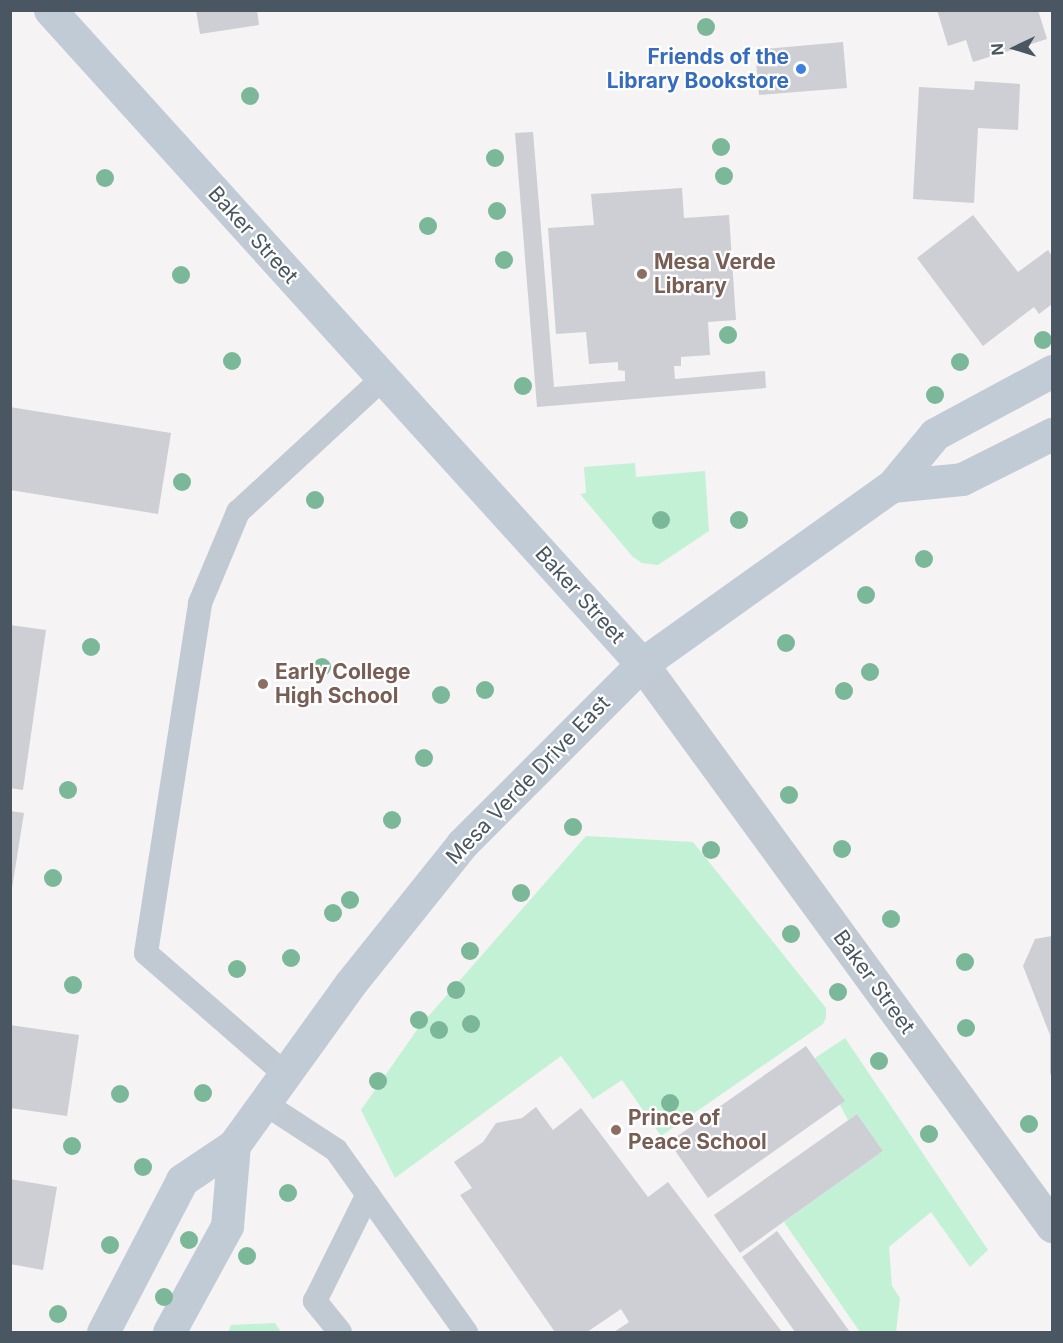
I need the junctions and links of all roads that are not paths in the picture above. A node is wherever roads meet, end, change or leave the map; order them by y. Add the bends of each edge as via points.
1 (50, 10) edge
2 (1053, 371) edge
3 (383, 378) junction
4 (1053, 434) edge
5 (891, 486) junction
6 (642, 664) junction
7 (285, 1074) junction
8 (264, 1103) junction
9 (234, 1145) junction
10 (368, 1194) junction
11 (1053, 1226) edge
12 (103, 1332) edge
13 (169, 1332) edge
14 (340, 1332) edge
15 (466, 1332) edge

1 - 3 street, Baker Street
2 - 5 street, Mesa Verde Drive East via 935,434
3 - 6 street, Baker Street
3 - 7 lane via 238,512 199,614 146,953
4 - 5 street, Mesa Verde Drive East via 962,479
5 - 6 street, Mesa Verde Drive East
6 - 7 street, Mesa Verde Drive East via 462,844 350,984
6 - 11 street, Baker Street
7 - 8 street, Mesa Verde Drive East
8 - 9 street, Mesa Verde Drive East
8 - 10 lane via 336,1150
9 - 12 street, Mesa Verde Drive East via 182,1180
9 - 13 street via 227,1226
10 - 14 lane via 315,1301
10 - 15 lane

